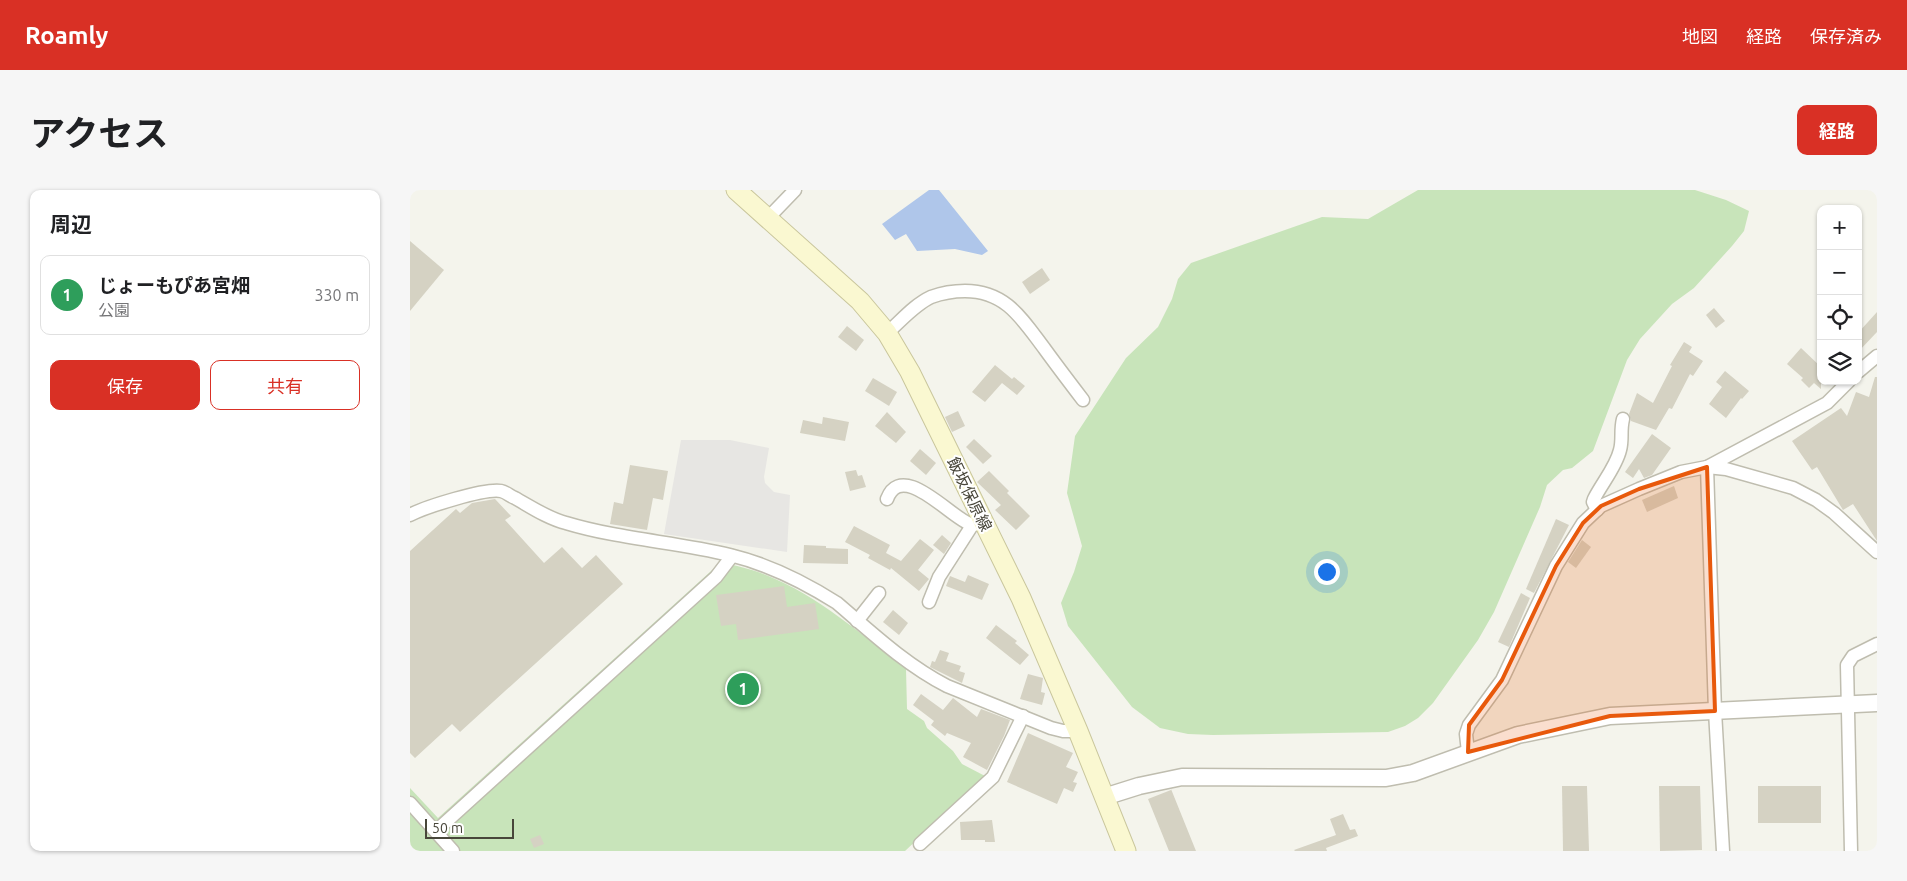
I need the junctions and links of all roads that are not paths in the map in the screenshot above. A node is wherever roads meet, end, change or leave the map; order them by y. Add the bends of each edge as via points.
1 (736, 190) edge
2 (795, 190) edge
3 (768, 218) junction
4 (887, 333) junction
5 (1877, 356) edge
6 (1862, 369) edge
7 (1845, 385) edge
8 (1083, 400) dead end
9 (1623, 419) dead end
10 (1707, 467) junction
11 (886, 499) dead end
12 (1597, 510) junction
13 (410, 515) edge
14 (979, 524) junction
15 (1877, 552) edge
16 (732, 556) junction
17 (879, 593) dead end
18 (928, 602) dead end
19 (858, 620) junction
20 (1877, 644) edge
21 (1877, 703) edge
22 (1848, 704) junction
23 (1715, 711) junction
24 (1022, 716) junction
25 (1078, 730) junction
26 (1468, 752) junction
27 (1104, 797) junction
28 (410, 803) edge
29 (436, 831) junction
30 (920, 844) dead end
31 (454, 851) edge
32 (1126, 851) edge
33 (1723, 851) edge
34 (1851, 851) edge

1 - 3 main road, 飯坂保原線
2 - 3 street
3 - 4 main road, 飯坂保原線 via 860,300
4 - 8 street via 931,297 959,291 987,294 1005,302 1020,317
4 - 14 main road, 飯坂保原線 via 910,372
5 - 6 street
7 - 10 street via 1827,404
9 - 12 street via 1618,457 1593,502
10 - 12 street via 1667,477
10 - 15 street via 1726,469 1806,494 1834,513
10 - 23 street
11 - 14 street via 895,487 907,486 927,495 962,520
12 - 26 street via 1583,523 1556,566 1502,680 1469,725 1466,734
13 - 16 street via 462,498 501,491 568,524
14 - 18 street via 939,577
14 - 25 main road, 飯坂保原線 via 1021,598
16 - 19 street via 803,583
16 - 29 street via 716,577
17 - 19 street
19 - 24 street via 932,678
20 - 22 street via 1848,661
21 - 22 street
22 - 23 street
22 - 34 street
23 - 26 street via 1610,716 1533,731
23 - 33 street
24 - 25 street via 1063,731
24 - 30 street via 993,777
25 - 27 main road, 飯坂保原線
26 - 27 street via 1413,773 1386,778 1182,777
27 - 32 main road, 飯坂保原線
28 - 29 street
29 - 31 street

